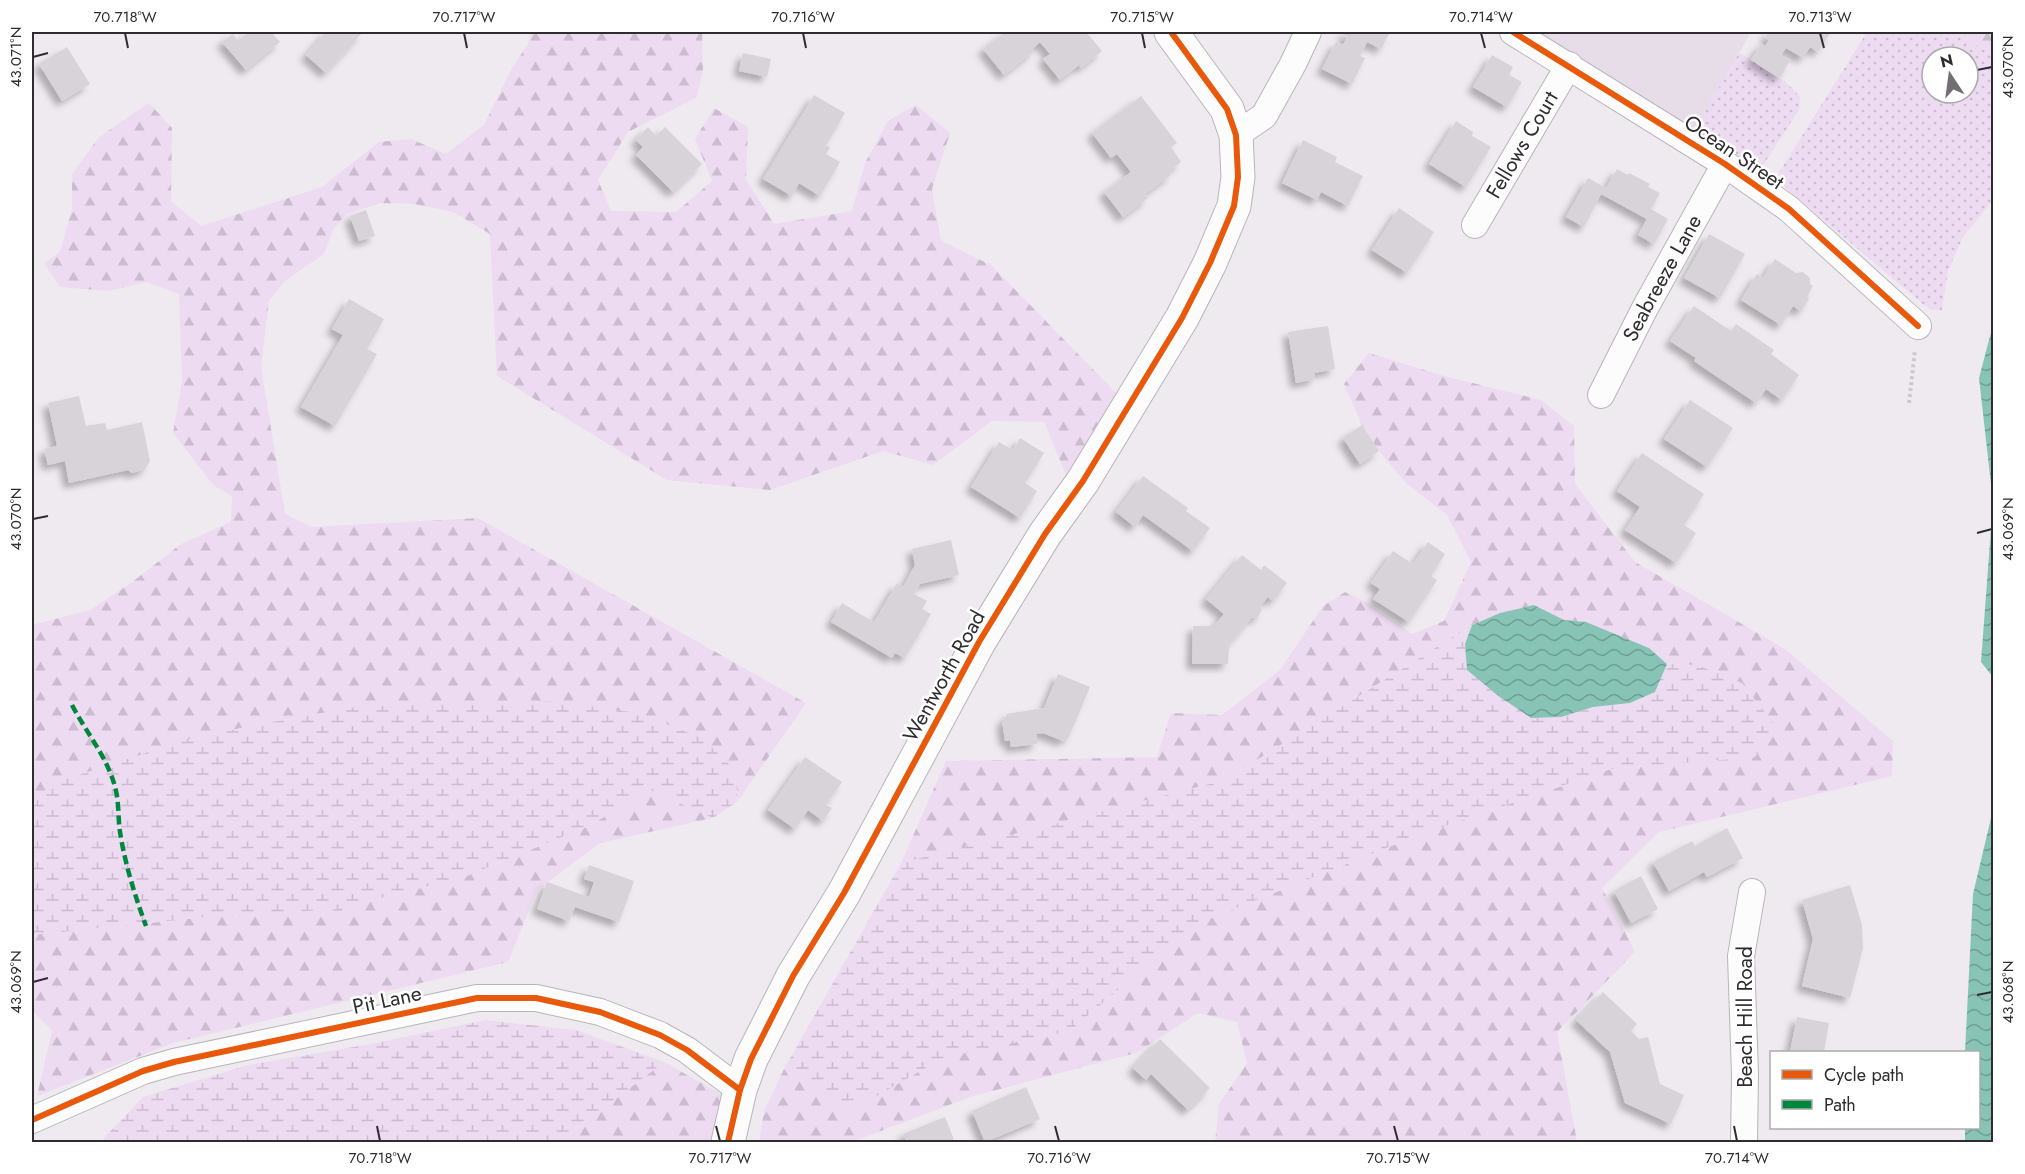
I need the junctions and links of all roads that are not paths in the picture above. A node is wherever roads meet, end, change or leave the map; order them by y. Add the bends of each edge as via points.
1 (1171, 32) edge
2 (1308, 32) edge
3 (1514, 32) edge
4 (1569, 66) junction
5 (1236, 135) junction
6 (1725, 164) junction
7 (1475, 225) dead end
8 (1918, 326) road end
9 (1601, 395) dead end
10 (1752, 892) dead end
11 (740, 1090) junction
12 (32, 1120) edge
13 (728, 1143) edge
14 (1744, 1143) edge

1 - 5 main road, Wentworth Road via 1227,109
2 - 5 street via 1264,116
3 - 4 street, Ocean Street
4 - 6 street, Ocean Street
4 - 7 street, Fellows Court
5 - 11 main road, Wentworth Road via 1238,177 1234,206 1187,309 979,642 844,893 793,976 764,1031
6 - 8 street, Ocean Street via 1789,209
6 - 9 street, Seabreeze Lane
10 - 14 street, Beach Hill Road via 1741,956
11 - 12 street, Pit Lane via 687,1050 631,1022 536,998 477,998 174,1062 143,1071
11 - 13 main road, Wentworth Road

